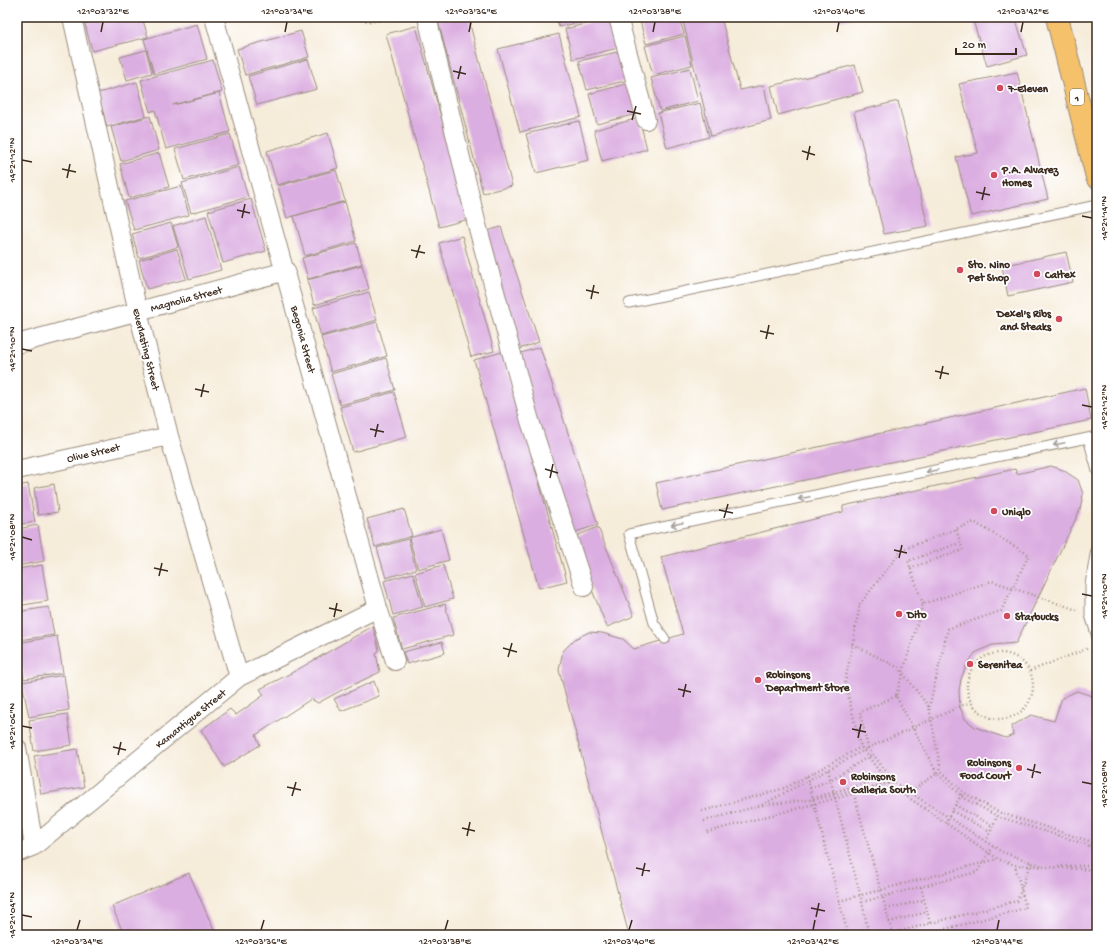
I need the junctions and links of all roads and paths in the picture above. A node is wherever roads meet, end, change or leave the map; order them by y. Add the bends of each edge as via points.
1 (72, 17) edge
2 (214, 17) edge
3 (354, 17) edge
4 (394, 17) edge
5 (427, 17) edge
6 (618, 17) edge
7 (1056, 17) edge
8 (646, 120) dead end
9 (1097, 177) edge
10 (1097, 205) edge
11 (286, 271) junction
12 (629, 303) dead end
13 (138, 312) junction
14 (17, 344) edge
15 (169, 436) junction
16 (1093, 437) edge
17 (17, 470) edge
18 (1097, 471) edge
19 (956, 529) junction
20 (960, 543) junction
21 (1097, 543) edge
22 (910, 568) junction
23 (584, 587) dead end
24 (923, 604) junction
25 (378, 608) junction
26 (1090, 615) junction
27 (1097, 637) edge
28 (665, 640) dead end
29 (852, 644) junction
30 (1090, 647) dead end
31 (395, 661) dead end
32 (1030, 671) junction
33 (239, 677) junction
34 (896, 696) junction
35 (970, 702) junction
36 (929, 707) junction
37 (913, 728) junction
38 (861, 747) junction
39 (17, 748) edge
40 (868, 748) junction
41 (873, 754) junction
42 (828, 770) junction
43 (941, 771) junction
44 (807, 776) junction
45 (890, 776) junction
46 (894, 782) junction
47 (889, 784) junction
48 (810, 788) junction
49 (963, 792) junction
50 (835, 794) junction
51 (854, 794) junction
52 (905, 795) junction
53 (813, 798) junction
54 (762, 805) junction
55 (814, 805) junction
56 (955, 805) junction
57 (702, 811) dead end
58 (952, 811) junction
59 (997, 816) junction
60 (704, 821) dead end
61 (945, 822) junction
62 (993, 826) junction
63 (707, 832) dead end
64 (990, 832) junction
65 (986, 842) junction
66 (34, 846) junction
67 (993, 847) junction
68 (1097, 847) edge
69 (17, 852) edge
70 (1097, 853) edge
71 (998, 859) junction
72 (1031, 862) junction
73 (1097, 864) edge
74 (1015, 865) junction
75 (1097, 870) edge
76 (921, 887) junction
77 (880, 890) junction
78 (924, 900) junction
79 (839, 901) junction
80 (862, 902) junction
81 (886, 909) junction
82 (927, 912) junction
83 (889, 922) junction
84 (930, 923) junction
85 (848, 935) edge
86 (869, 935) edge
87 (885, 935) edge
88 (893, 935) edge
89 (922, 935) edge

1 - 13 street, Everlasting Street
2 - 11 street, Begonia Street
3 - 4 path via 372,22
5 - 23 street via 476,221 530,421
6 - 8 street
7 - 9 highway, 1
10 - 12 lane
11 - 13 street, Magnolia Street
11 - 25 street, Begonia Street
13 - 14 street, Magnolia Street
13 - 15 street, Everlasting Street
15 - 17 street, Olive Street
15 - 33 street, Everlasting Street
16 - 18 lane
16 -> 28 lane via 629,534 654,622
19 - 20 path
19 - 29 path via 902,550 860,604
19 - 36 path via 974,522 1029,555 1001,611 948,629
20 - 22 path via 908,561
20 - 22 path via 963,550
21 - 26 lane via 1090,585
22 - 24 path
24 - 26 path via 992,581
24 - 34 path
25 - 31 street, Begonia Street
25 - 33 street, Kamantigue Street
26 - 27 lane
29 - 36 path via 899,668
29 - 38 path via 846,683
30 - 32 path
32 - 35 path via 1034,684 1032,697 1026,708 1016,717 1003,720 990,718 978,712
32 - 35 path via 1022,661 1010,654 984,656 974,664 968,676 966,689
33 - 66 street, Kamantigue Street
34 - 37 path
34 - 40 path via 860,712
35 - 37 path
36 - 43 path
37 - 40 path
37 - 59 path via 936,773 961,796
38 - 44 path
38 - 47 path
39 - 66 street
40 - 41 path
40 - 42 path
41 - 45 path
41 - 48 path via 830,780
42 - 50 path
42 - 54 path
43 - 49 path
43 - 52 path
44 - 48 path
44 - 57 path via 784,788
45 - 46 path
45 - 50 path
46 - 50 path
46 - 65 path
47 - 51 path
47 - 52 path
48 - 53 path
49 - 56 path
49 - 68 path via 998,812 1092,842
50 - 53 path
50 - 54 path via 817,799
50 - 80 path
51 - 55 path
51 - 77 path
52 - 61 path
53 - 55 path
54 - 60 path
55 - 63 path
55 - 79 path
56 - 58 path
56 - 62 path
58 - 61 path
58 - 64 path
59 - 62 path
59 - 70 path via 1088,845
61 - 71 path
62 - 64 path
64 - 65 path
65 - 67 path
66 - 69 street, Kamantigue Street
67 - 72 path
67 - 76 path via 977,872
71 - 74 path
71 - 77 path
72 - 73 path via 1045,866
72 - 84 path via 1017,901
74 - 75 path
74 - 89 path via 1026,908
76 - 78 path
76 - 80 path
77 - 79 path
77 - 81 path
78 - 81 path
78 - 82 path
79 - 85 path
80 - 86 path
81 - 83 path
82 - 83 path
82 - 84 path
83 - 88 path
84 - 87 path

